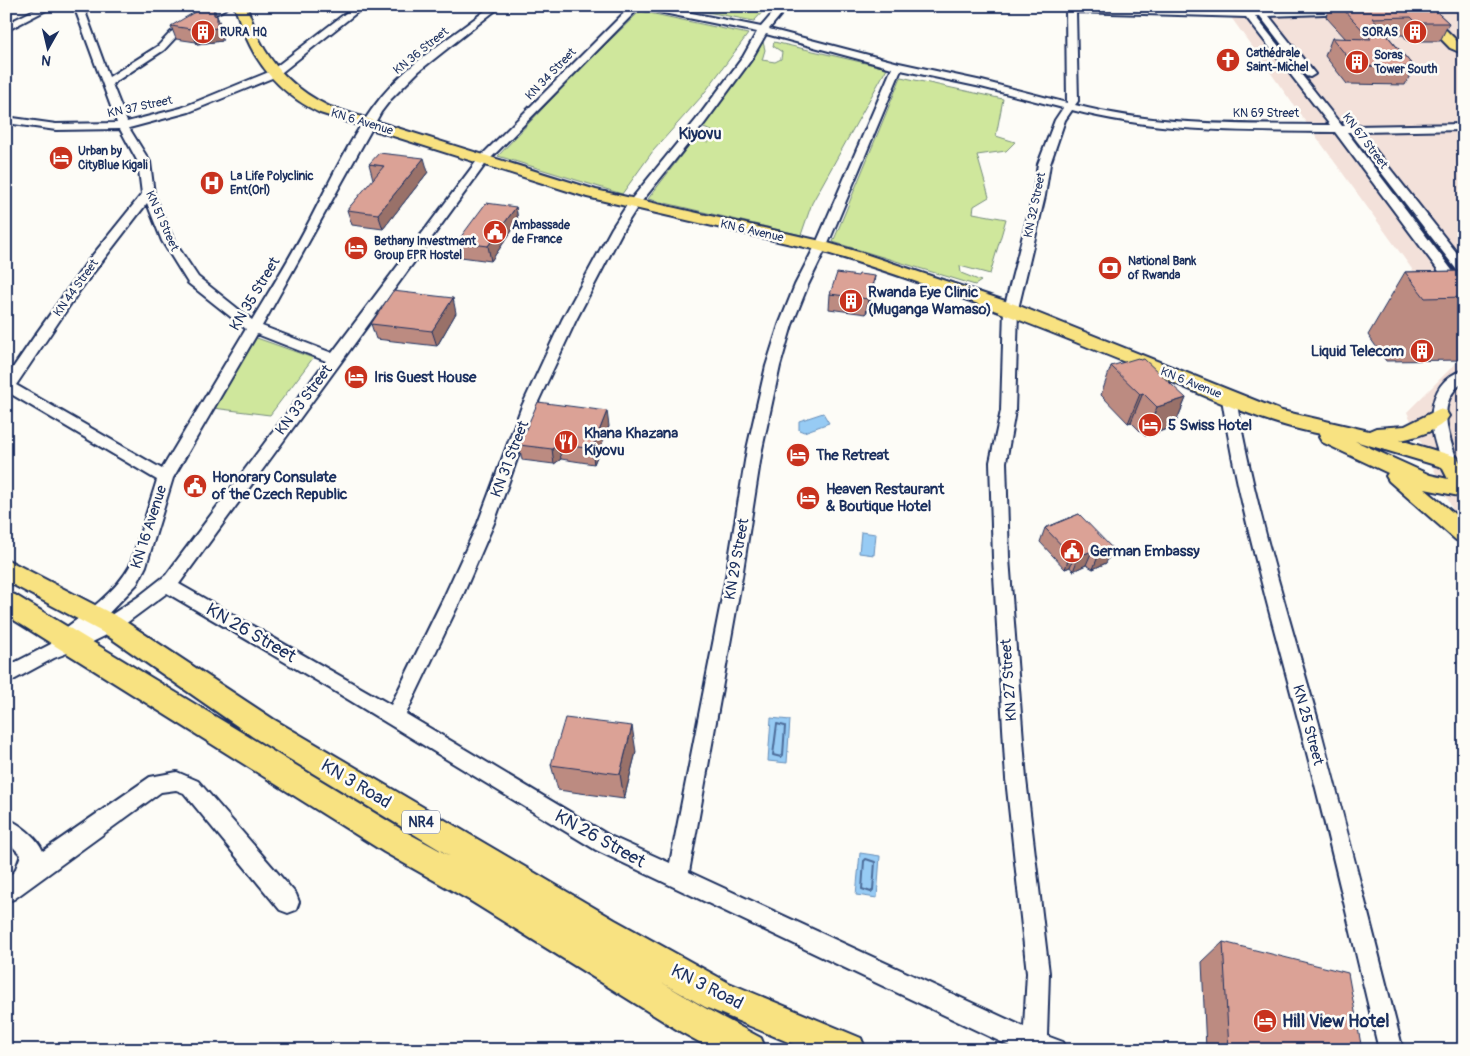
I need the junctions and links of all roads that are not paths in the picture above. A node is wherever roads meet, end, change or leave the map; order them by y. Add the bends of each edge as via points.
1 (50, 6) edge
2 (78, 6) edge
3 (226, 6) edge
4 (240, 6) edge
5 (361, 6) edge
6 (498, 6) edge
7 (636, 6) edge
8 (642, 6) edge
9 (784, 6) edge
10 (1068, 7) edge
11 (1412, 8) edge
12 (1252, 10) edge
13 (1358, 10) edge
14 (6, 28) edge
15 (763, 30) junction
16 (1464, 50) edge
17 (898, 66) junction
18 (273, 74) junction
19 (106, 83) junction
20 (1071, 106) junction
21 (6, 120) edge
22 (368, 123) junction
23 (123, 126) junction
24 (1464, 127) edge
25 (1338, 128) junction
26 (1352, 128) junction
27 (483, 160) junction
28 (148, 194) junction
29 (632, 204) junction
30 (821, 246) junction
31 (1464, 271) edge
32 (1464, 294) edge
33 (1011, 309) junction
34 (253, 328) junction
35 (335, 359) junction
36 (1464, 375) edge
37 (7, 385) edge
38 (1230, 399) junction
39 (1439, 416) junction
40 (1302, 424) junction
41 (1355, 434) junction
42 (1379, 461) junction
43 (1450, 462) junction
44 (165, 478) junction
45 (1464, 489) edge
46 (1464, 534) edge
47 (6, 569) edge
48 (167, 585) junction
49 (6, 602) edge
50 (103, 620) junction
51 (61, 645) junction
52 (6, 676) edge
53 (395, 718) junction
54 (6, 828) edge
55 (23, 878) junction
56 (677, 880) junction
57 (6, 892) edge
58 (288, 902) dead end
59 (1032, 1047) edge
60 (749, 1050) edge
61 (849, 1050) edge
62 (1055, 1050) edge
63 (1391, 1050) edge

1 - 14 street
2 - 19 street, KN 51 Street
3 - 19 street via 174,34 161,48
4 - 18 main road, KN 6 Avenue via 253,41
5 - 18 street, KN 37 Street
6 - 22 street, KN 36 Street via 409,76 382,102
7 - 27 street, KN 34 Street
8 - 15 street, KN 69 Street
9 - 15 street, KN 31 Street
10 - 12 street
10 - 20 street
11 - 16 main road
12 - 13 street
12 - 25 street, KN 67 Street
12 - 26 street, KN 67 Street
15 - 17 street, KN 69 Street
15 - 29 street, KN 31 Street via 748,58 700,122
17 - 20 street, KN 69 Street
17 - 30 street, KN 29 Street
18 - 22 main road, KN 6 Avenue via 306,102
18 - 23 street, KN 37 Street via 185,110
19 - 23 street, KN 51 Street
20 - 25 street, KN 69 Street via 1160,124
20 - 33 street, KN 32 Street via 1060,120 1044,164
21 - 23 street, KN 37 Street via 76,128
22 - 27 main road, KN 6 Avenue
22 - 34 street, KN 35 Street
23 - 28 street, KN 51 Street via 144,162
24 - 26 street, KN 69 Street
25 - 26 street, KN 69 Street
25 - 32 street, KN 67 Street
26 - 31 street, KN 67 Street
27 - 29 main road, KN 6 Avenue
27 - 35 street, KN 33 Street
28 - 34 street, KN 51 Street via 168,241 193,280
28 - 37 street, KN 44 Street
29 - 30 main road, KN 6 Avenue
29 - 53 street, KN 31 Street via 569,320 529,406 486,523
30 - 33 main road, KN 6 Avenue
30 - 56 street, KN 29 Street via 807,270 764,395 734,577
33 - 38 main road, KN 6 Avenue
33 - 59 street, KN 27 Street via 1008,411 998,462 1016,779 1038,973
34 - 35 street, KN 51 Street
34 - 44 street, KN 35 Street
35 - 48 street, KN 33 Street
36 - 39 street via 1445,388
37 - 44 street, KN 16 Avenue
38 - 40 main road, KN 6 Avenue
38 - 63 street, KN 25 Street via 1237,449 1266,574 1308,724
39 - 41 main road via 1403,434
39 - 43 street
40 - 41 main road, KN 6 Avenue
40 - 42 main road, KN 6 Avenue
41 - 43 main road, KN 6 Avenue
42 - 45 main road, KN 6 Avenue via 1426,482
42 - 46 main road
43 - 45 main road, KN 6 Avenue
44 - 50 street, KN 16 Avenue via 138,566
47 - 50 highway, KN 3 Road / NR4
48 - 50 street, KN 33 Street
48 - 53 street, KN 26 Street
49 - 51 highway, KN 3 Road / NR4
50 - 51 street
50 - 61 highway, KN 3 Road / NR4 via 264,728 604,930 717,995
51 - 52 street
51 - 60 highway, KN 3 Road / NR4 via 238,744 281,774 480,888 693,1020
53 - 56 street, KN 26 Street via 603,843
54 - 55 street via 32,852
55 - 57 street
55 - 58 street via 157,783 177,781 191,787
56 - 59 street, KN 26 Street
59 - 62 street, KN 26 Street

